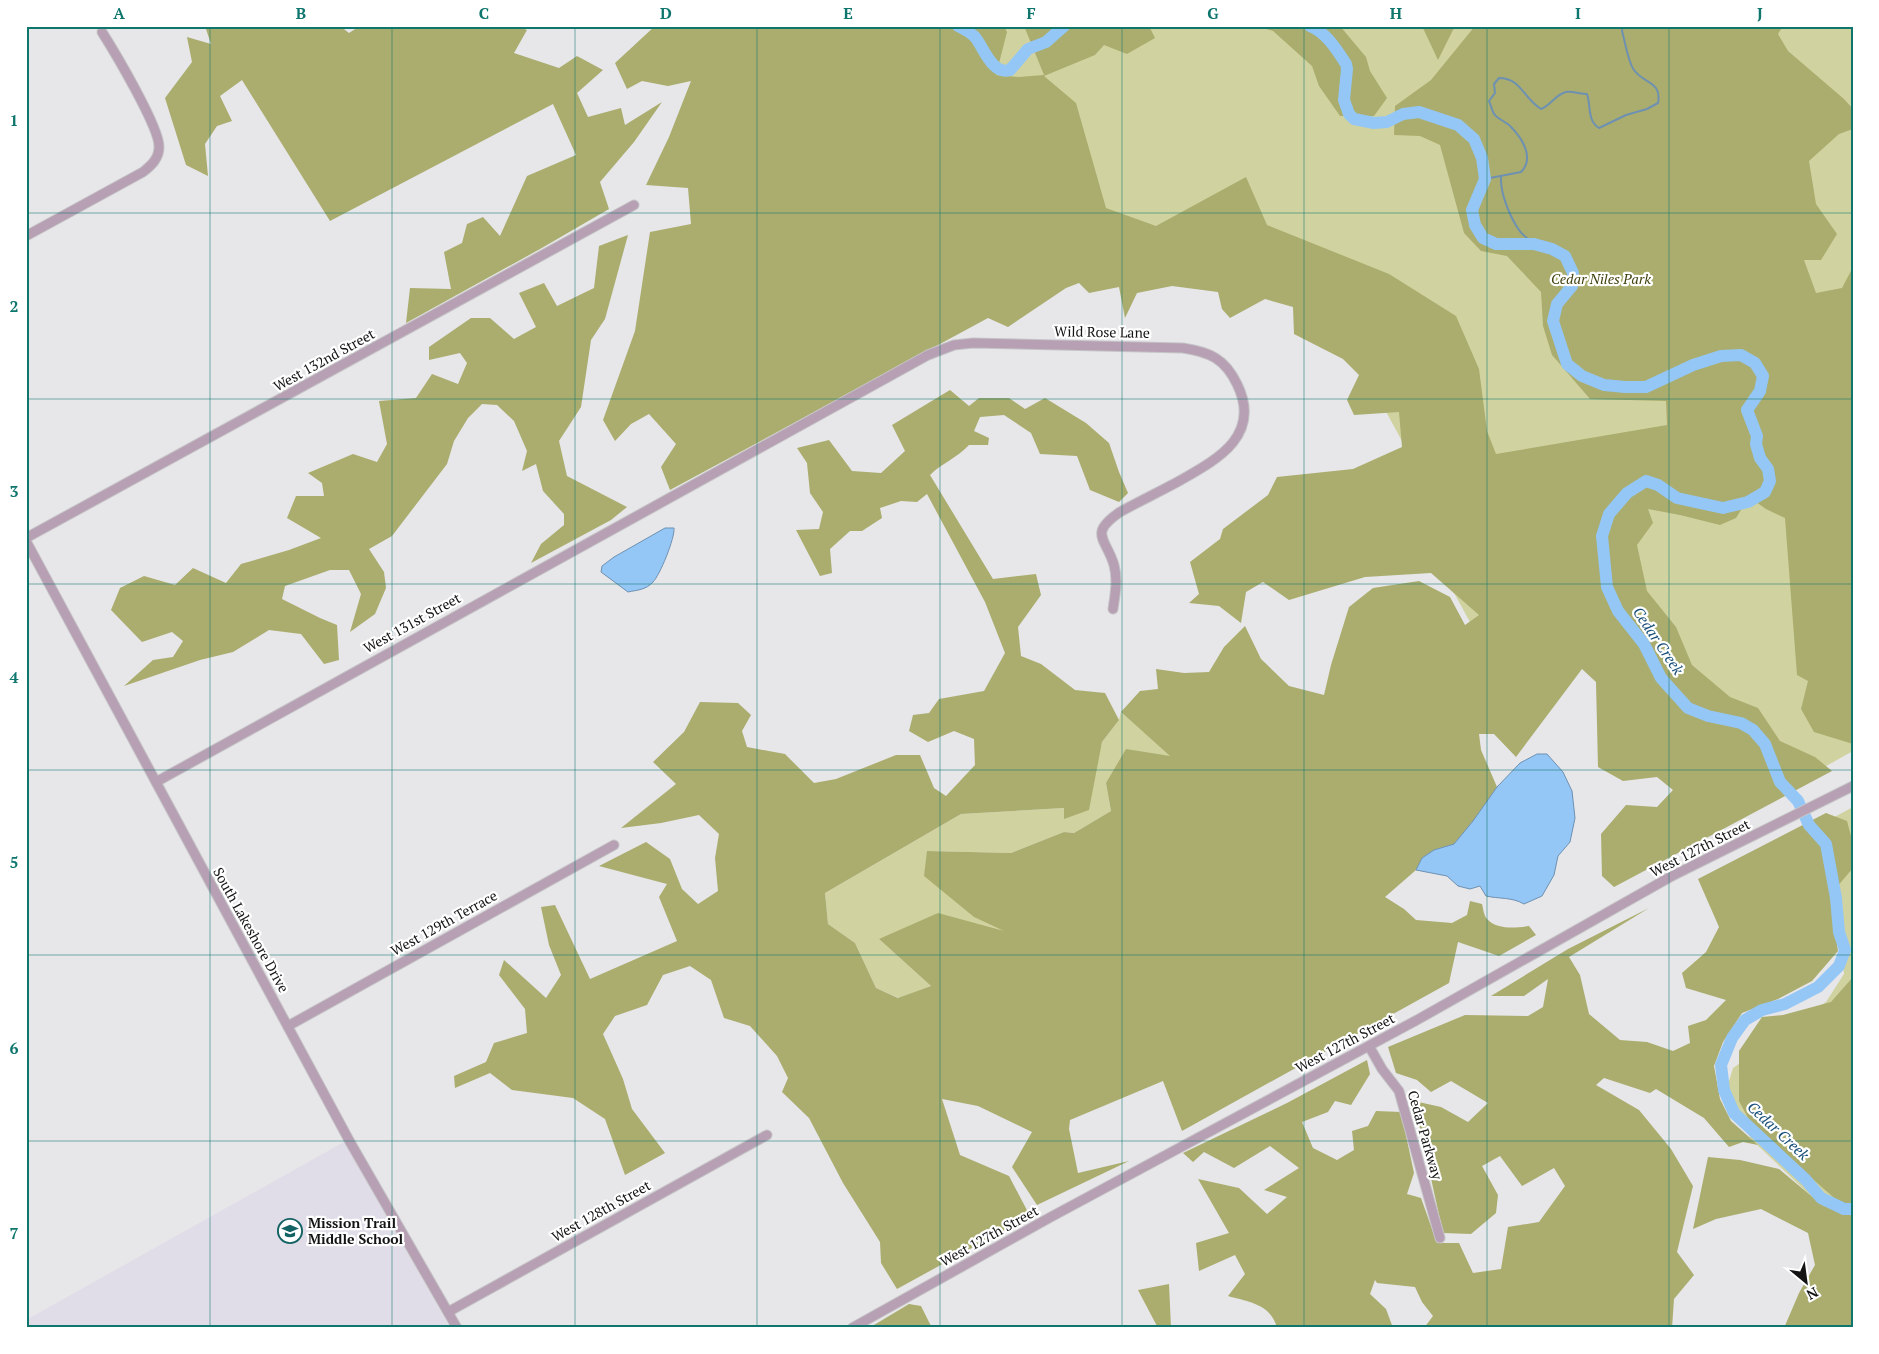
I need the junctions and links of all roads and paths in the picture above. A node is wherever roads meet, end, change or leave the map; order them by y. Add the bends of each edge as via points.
1 (102, 32) dead end
2 (634, 205) dead end
3 (26, 236) edge
4 (683, 490) joint
5 (26, 540) edge
6 (1113, 609) dead end
7 (156, 782) junction
8 (1853, 786) edge
9 (614, 845) dead end
10 (288, 1026) junction
11 (1369, 1046) junction
12 (767, 1135) dead end
13 (1440, 1238) dead end
14 (448, 1312) junction
15 (457, 1328) edge
16 (852, 1328) edge

1 - 3 street via 154,127 160,144 156,160 143,172
2 - 5 street, West 132nd Street
4 - 6 street, Wild Rose Lane via 928,355 954,345 1183,348 1204,352 1226,366 1237,383 1243,405 1241,428 1233,444 1215,460 1120,512 1103,527 1102,540 1116,575
4 - 7 street, West 131st Street
5 - 7 street, South Lakeshore Drive
7 - 10 street, South Lakeshore Drive
8 - 11 street, West 127th Street via 1664,881
9 - 10 street, West 129th Terrace
10 - 14 street, South Lakeshore Drive via 350,1142
11 - 13 street, Cedar Parkway via 1399,1091
11 - 16 street, West 127th Street
12 - 14 street, West 128th Street
14 - 15 street, South Lakeshore Drive

